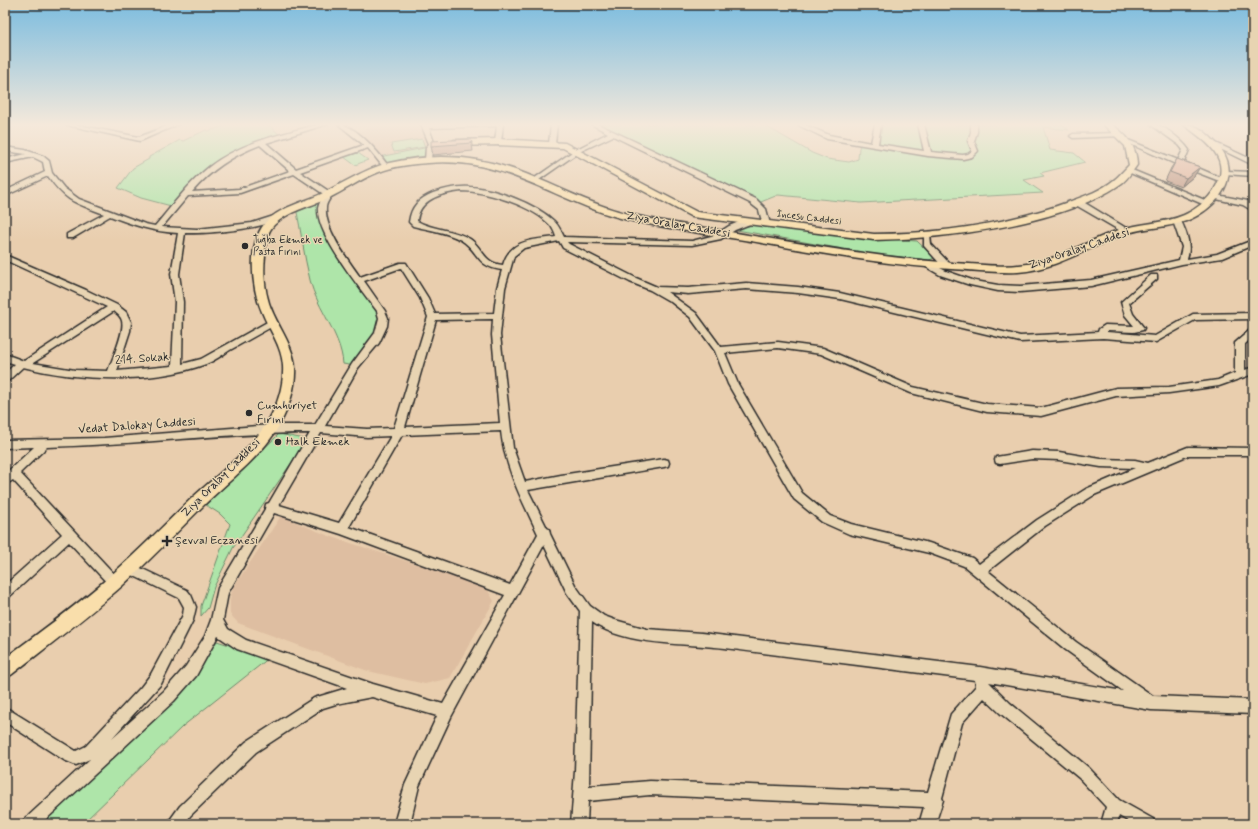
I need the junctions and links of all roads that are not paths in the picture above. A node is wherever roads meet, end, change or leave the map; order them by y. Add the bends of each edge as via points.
1 (47, 163) edge
2 (220, 163) edge
3 (284, 163) edge
4 (321, 163) edge
5 (383, 163) edge
6 (412, 163) edge
7 (483, 163) edge
8 (561, 163) edge
9 (599, 163) edge
10 (674, 163) edge
11 (1132, 163) edge
12 (1177, 163) edge
13 (1224, 163) edge
14 (1180, 164) joint
15 (386, 167) junction
16 (1130, 170) junction
17 (295, 172) junction
18 (50, 173) junction
19 (1253, 174) edge
20 (1226, 177) junction
21 (534, 181) junction
22 (5, 194) edge
23 (187, 194) junction
24 (329, 194) junction
25 (1212, 200) junction
26 (1077, 202) junction
27 (671, 204) junction
28 (1253, 209) edge
29 (109, 214) junction
30 (280, 216) junction
31 (1177, 221) junction
32 (747, 222) junction
33 (656, 223) junction
34 (766, 224) junction
35 (240, 227) junction
36 (156, 229) junction
37 (182, 231) junction
38 (1127, 231) junction
39 (726, 233) junction
40 (262, 235) junction
41 (70, 236) dead end
42 (927, 236) junction
43 (560, 239) junction
44 (1253, 242) edge
45 (5, 257) edge
46 (1182, 262) junction
47 (925, 264) junction
48 (947, 266) junction
49 (506, 268) junction
50 (1154, 277) dead end
51 (360, 280) junction
52 (653, 288) junction
53 (114, 307) junction
54 (496, 316) junction
55 (1253, 316) edge
56 (432, 317) junction
57 (272, 323) junction
58 (1253, 332) edge
59 (1103, 335) junction
60 (719, 350) junction
61 (5, 357) edge
62 (23, 364) junction
63 (177, 368) junction
64 (1253, 370) edge
65 (112, 374) junction
66 (1240, 375) junction
67 (5, 379) edge
68 (505, 427) junction
69 (270, 429) junction
70 (319, 429) junction
71 (398, 433) junction
72 (5, 444) edge
73 (44, 444) junction
74 (1252, 452) edge
75 (1000, 460) dead end
76 (664, 463) dead end
77 (1150, 468) junction
78 (9, 477) edge
79 (522, 487) junction
80 (270, 507) junction
81 (342, 529) junction
82 (545, 532) junction
83 (70, 534) junction
84 (130, 568) junction
85 (979, 571) junction
86 (114, 582) junction
87 (513, 592) junction
88 (5, 594) edge
89 (586, 610) junction
90 (217, 620) junction
91 (5, 669) edge
92 (981, 681) junction
93 (372, 690) junction
94 (1151, 703) junction
95 (1253, 706) edge
96 (446, 712) junction
97 (5, 714) edge
98 (582, 794) junction
99 (935, 800) junction
100 (1114, 806) junction
101 (30, 824) edge
102 (175, 824) edge
103 (402, 824) edge
104 (579, 824) edge
105 (927, 824) edge
106 (1109, 824) edge
107 (1148, 824) edge

1 - 18 street
2 - 23 street
3 - 17 street
4 - 17 street
5 - 15 street
6 - 15 main road, Ziya Oralay Caddesi
7 - 21 main road, Ziya Oralay Caddesi
8 - 21 street
9 - 27 main road, İncesu Caddesi
10 - 34 street via 753,201 762,209
11 - 16 main road
12 - 14 street
13 - 20 main road
14 - 20 street
15 - 24 main road, Ziya Oralay Caddesi via 362,175
16 - 25 street
16 - 26 main road, İncesu Caddesi via 1112,186
17 - 23 street via 240,191
17 - 24 street
18 - 22 street
18 - 29 street via 68,196 89,208
19 - 20 street
20 - 25 main road, Ziya Oralay Caddesi
21 - 33 main road, Ziya Oralay Caddesi via 596,208
23 - 36 street
24 - 30 main road, Ziya Oralay Caddesi
24 - 51 street via 322,209 324,219 336,246
25 - 28 street via 1245,203
25 - 31 main road, Ziya Oralay Caddesi via 1194,214
26 - 38 street
26 - 42 main road, İncesu Caddesi via 992,225
27 - 32 main road, İncesu Caddesi via 695,215
27 - 33 main road via 665,216
29 - 36 street
29 - 41 street
30 - 35 street
30 - 40 main road, Ziya Oralay Caddesi via 268,225
31 - 38 main road, Ziya Oralay Caddesi
31 - 46 street via 1187,253
32 - 34 main road, İncesu Caddesi
32 - 39 street
33 - 39 main road, Ziya Oralay Caddesi
34 - 42 main road, İncesu Caddesi via 874,237
35 - 37 street
35 - 40 street via 254,229
36 - 37 street
37 - 63 street via 175,274 179,302
38 - 48 main road, Ziya Oralay Caddesi via 1038,266 1006,269
39 - 43 street via 707,240 678,244
39 - 47 main road, Ziya Oralay Caddesi via 865,257
40 - 57 main road, Ziya Oralay Caddesi via 260,242 263,302
42 - 48 street via 927,244
43 - 49 street via 543,240 521,246 510,255
43 - 49 street via 556,226 535,210 481,189 460,188 441,192 423,200 414,212 413,222 416,224 463,238 475,248 488,265
43 - 52 street via 566,246
44 - 46 street via 1219,256
45 - 53 street
46 - 47 street via 1091,283 1012,289 973,283
47 - 48 main road, Ziya Oralay Caddesi
49 - 54 street
50 - 59 street via 1125,302 1140,328 1106,328 1102,331
51 - 56 street via 404,265
51 - 70 street via 381,311 383,323 376,340 355,366
52 - 59 street via 688,291 769,286 840,296 1020,339
52 - 60 street via 693,315
53 - 62 street
53 - 65 street via 123,314 127,322
54 - 56 street
54 - 68 street
55 - 59 street via 1193,317 1156,339
56 - 71 street
57 - 63 street, 214. Sokak via 204,361
57 - 69 main road, Ziya Oralay Caddesi via 281,340 289,370 280,410
58 - 66 street via 1240,343
60 - 66 street via 778,345 823,352 911,390 987,408 1041,412 1116,392 1169,390 1219,383
60 - 85 street via 733,384 798,496 826,518 849,529 929,548 968,562
61 - 62 street, 214. Sokak
62 - 65 street, 214. Sokak via 75,373
62 - 67 street
63 - 65 street, 214. Sokak
64 - 66 street
68 - 71 street, Vedat Dalokay Caddesi
68 - 79 street via 514,468
69 - 70 street, Vedat Dalokay Caddesi
69 - 73 street, Vedat Dalokay Caddesi
69 - 84 main road, Ziya Oralay Caddesi via 223,479
70 - 71 street, Vedat Dalokay Caddesi
70 - 80 street
71 - 81 street
72 - 73 street, Vedat Dalokay Caddesi
73 - 78 street
74 - 77 street via 1188,451
75 - 77 street via 1032,455 1059,456
76 - 79 street
77 - 85 street via 1090,492 1068,505
78 - 83 street
79 - 82 street
80 - 81 street
80 - 90 street via 222,592
81 - 87 street
82 - 87 street
82 - 89 street via 571,590
83 - 86 street
83 - 88 street
84 - 86 main road, Ziya Oralay Caddesi
84 - 97 street via 183,594 190,607 189,616 164,666 146,692 91,751 76,758
85 - 94 street via 1071,646
86 - 91 main road, Ziya Oralay Caddesi
87 - 96 street
89 - 92 street via 614,626 647,635 709,640
89 - 98 street
90 - 93 street via 223,633 242,645
90 - 101 street via 210,639 191,671 169,696
92 - 94 street
92 - 99 street via 978,695 956,719
92 - 100 street via 1084,773
93 - 96 street
93 - 102 street via 319,703 251,747
94 - 95 street
96 - 103 street via 412,785
98 - 99 street via 650,788
98 - 104 street
99 - 105 street
100 - 106 street
100 - 107 street

